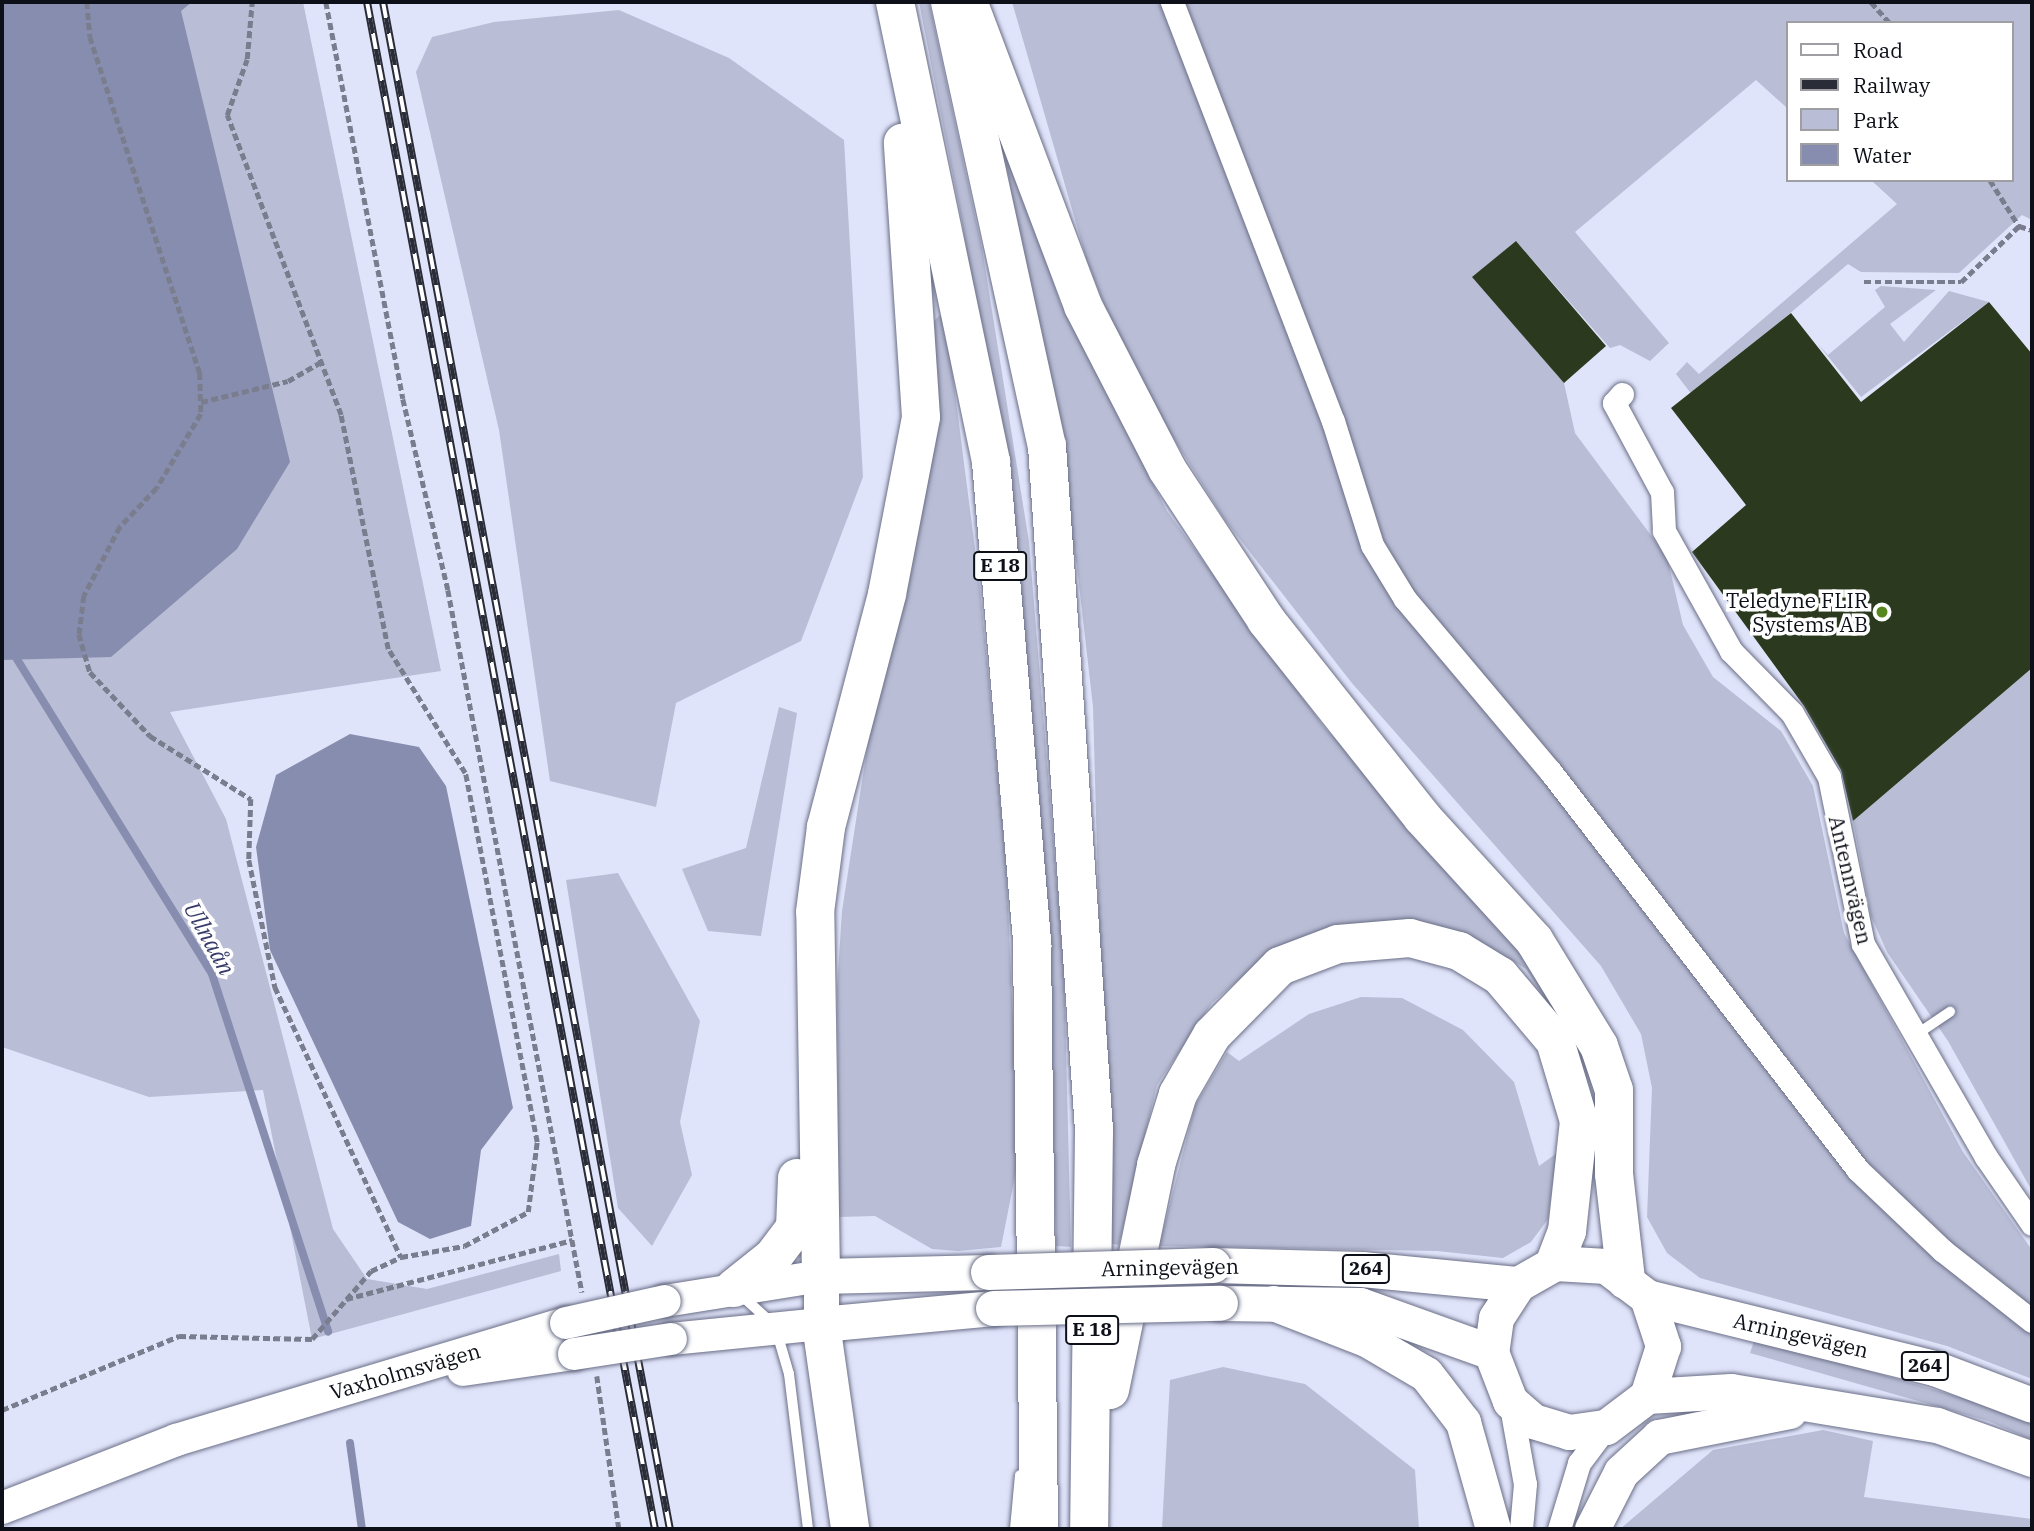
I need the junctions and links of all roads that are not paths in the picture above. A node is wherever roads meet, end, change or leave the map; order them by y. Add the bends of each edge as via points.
1 (887, 2) edge
2 (895, 2) edge
3 (950, 2) edge
4 (968, 2) edge
5 (1172, 2) edge
6 (1622, 394) dead end
7 (815, 912) junction
8 (1950, 1012) dead end
9 (1917, 1034) junction
10 (1038, 1138) junction
11 (1022, 1200) dead end
12 (2032, 1224) edge
13 (1019, 1254) dead end
14 (1555, 1264) junction
15 (821, 1276) junction
16 (1004, 1277) junction
17 (1518, 1284) junction
18 (733, 1288) junction
19 (1637, 1288) junction
20 (1273, 1303) junction
21 (2032, 1321) edge
22 (821, 1324) junction
23 (775, 1326) junction
24 (1491, 1352) junction
25 (364, 1382) junction
26 (1647, 1396) junction
27 (1510, 1401) junction
28 (2032, 1405) edge
29 (1820, 1406) junction
30 (1606, 1427) junction
31 (1021, 1458) dead end
32 (2032, 1459) edge
33 (2, 1508) edge
34 (808, 1529) edge
35 (850, 1529) edge
36 (1016, 1529) edge
37 (1039, 1529) edge
38 (1089, 1529) edge
39 (1097, 1529) edge
40 (1493, 1529) edge
41 (1521, 1529) edge
42 (1559, 1529) edge
43 (1592, 1529) edge

1 - 7 highway via 906,170 921,417 887,594 825,827
2 - 10 highway, E 18 via 991,462 1032,944
3 - 38 highway, E 18 via 1047,446 1094,1131
4 - 19 highway via 1083,306 1167,469 1266,620 1422,817 1534,940 1584,1016 1614,1090 1614,1174
5 - 21 street via 1333,421 1372,545 1405,599 1550,771 1858,1170 1942,1250
6 - 9 street, Antennvägen via 1614,403 1662,492 1664,531 1731,651 1792,713 1829,777 1863,944
7 - 15 highway
7 - 18 highway via 796,948 795,1228 773,1257
8 - 9 lane
9 - 12 street, Antennvägen via 1986,1157
10 - 11 lane
10 - 37 highway, E 18
13 - 16 lane
14 - 17 main road
14 - 19 main road, Arningevägen / 264 via 1606,1266
14 - 39 highway via 1567,1231 1579,1121 1555,1041 1529,1004 1500,976 1459,951 1409,938 1338,944 1280,966 1212,1035 1178,1094 1156,1165 1112,1366
15 - 16 main road, Arningevägen / 264
15 - 18 main road, Vaxholmsvägen
15 - 22 main road
16 - 17 main road, Arningevägen / 264, bridge via 1213,1265 1362,1269
17 - 24 main road via 1496,1318
18 - 23 lane
18 - 25 main road, Vaxholmsvägen, bridge via 575,1316
19 - 26 main road via 1663,1346
19 - 28 main road, Arningevägen / 264 via 1934,1368
20 - 22 main road, Arningevägen / 264, bridge via 1011,1308
20 - 24 main road, Arningevägen / 264 via 1360,1305
20 - 40 main road via 1366,1339 1426,1374 1463,1422
22 - 23 main road
22 - 35 highway
23 - 25 main road, bridge via 671,1339 584,1358
23 - 34 lane via 789,1374
24 - 27 main road
25 - 33 main road, Vaxholmsvägen via 176,1440
26 - 29 main road via 1731,1391
26 - 30 main road
27 - 30 main road via 1533,1421 1569,1432
27 - 41 street via 1525,1484
29 - 32 main road via 1937,1426
29 - 43 main road via 1715,1422 1659,1437 1621,1472
30 - 42 street via 1579,1463
31 - 36 lane

